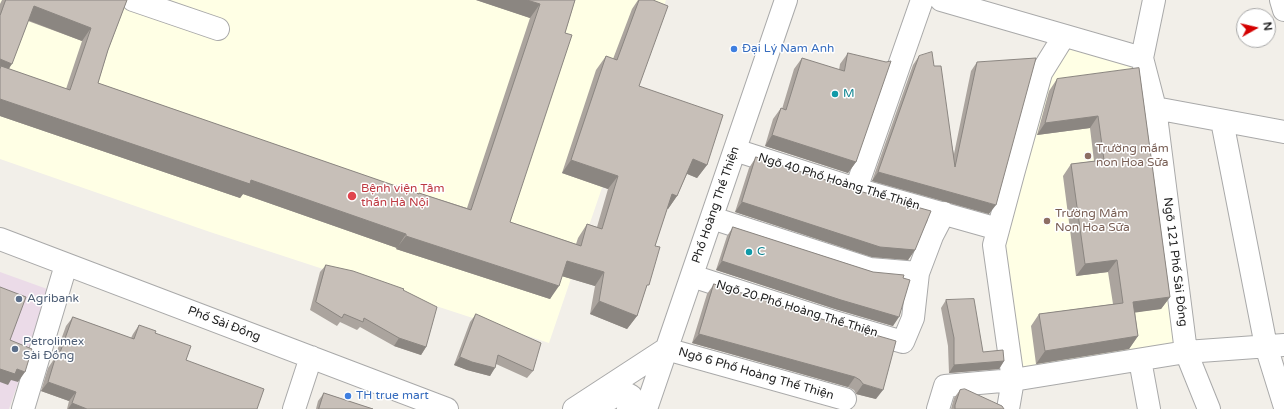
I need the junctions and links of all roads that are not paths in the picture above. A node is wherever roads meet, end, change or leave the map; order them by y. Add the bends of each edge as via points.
1 (133, 0) edge
2 (786, 0) edge
3 (922, 0) edge
4 (941, 0) edge
5 (1154, 0) edge
6 (1281, 0) edge
7 (1284, 10) edge
8 (218, 29) dead end
9 (1064, 36) junction
10 (1142, 58) junction
11 (1155, 108) junction
12 (1222, 121) junction
13 (1284, 132) edge
14 (735, 150) junction
15 (856, 189) junction
16 (944, 213) junction
17 (712, 218) junction
18 (998, 229) junction
19 (0, 239) edge
20 (66, 265) junction
21 (918, 273) junction
22 (692, 276) junction
23 (1275, 346) edge
24 (666, 349) junction
25 (1186, 352) junction
26 (311, 358) junction
27 (1140, 360) junction
28 (1013, 380) junction
29 (845, 399) dead end
30 (1284, 404) edge
31 (23, 409) edge
32 (294, 409) edge
33 (448, 409) edge
34 (574, 409) edge
35 (592, 409) edge
36 (628, 409) edge
37 (646, 409) edge
38 (938, 409) edge
39 (1008, 409) edge
40 (1149, 409) edge
41 (1209, 409) edge

1 - 8 street
2 - 14 street, Phố Hoàng Thế Thiện
3 - 15 street
4 - 9 street
5 - 10 street, Ngõ 121 Phố Sài Đồng
6 - 7 street
9 - 10 street
9 - 18 street via 1041,73
10 - 11 street, Ngõ 121 Phố Sài Đồng
11 - 12 street
11 - 25 street, Ngõ 121 Phố Sài Đồng
12 - 13 street
12 - 23 street
14 - 15 street, Ngõ 40 Phố Hoàng Thế Thiện
14 - 17 street, Phố Hoàng Thế Thiện
15 - 16 street, Ngõ 40 Phố Hoàng Thế Thiện
16 - 18 street, Ngõ 40 Phố Hoàng Thế Thiện
16 - 21 street
17 - 21 street via 870,269
17 - 22 street, Phố Hoàng Thế Thiện
18 - 28 street via 994,245
19 - 20 street, Phố Sài Đồng
20 - 26 street, Phố Sài Đồng
20 - 31 street
21 - 22 street, Ngõ 20 Phố Hoàng Thế Thiện via 913,318 903,342 831,322
22 - 24 street, Phố Hoàng Thế Thiện
23 - 25 street
23 - 30 street
24 - 29 street, Ngõ 6 Phố Hoàng Thế Thiện
24 - 34 street
24 - 37 street, Phố Hoàng Thế Thiện
25 - 27 street
25 - 41 street, Ngõ 121 Phố Sài Đồng
26 - 32 street
26 - 33 street, Phố Sài Đồng
27 - 28 street
27 - 40 street
28 - 38 street via 945,386
28 - 39 street
35 - 36 street via 624,392 631,400

